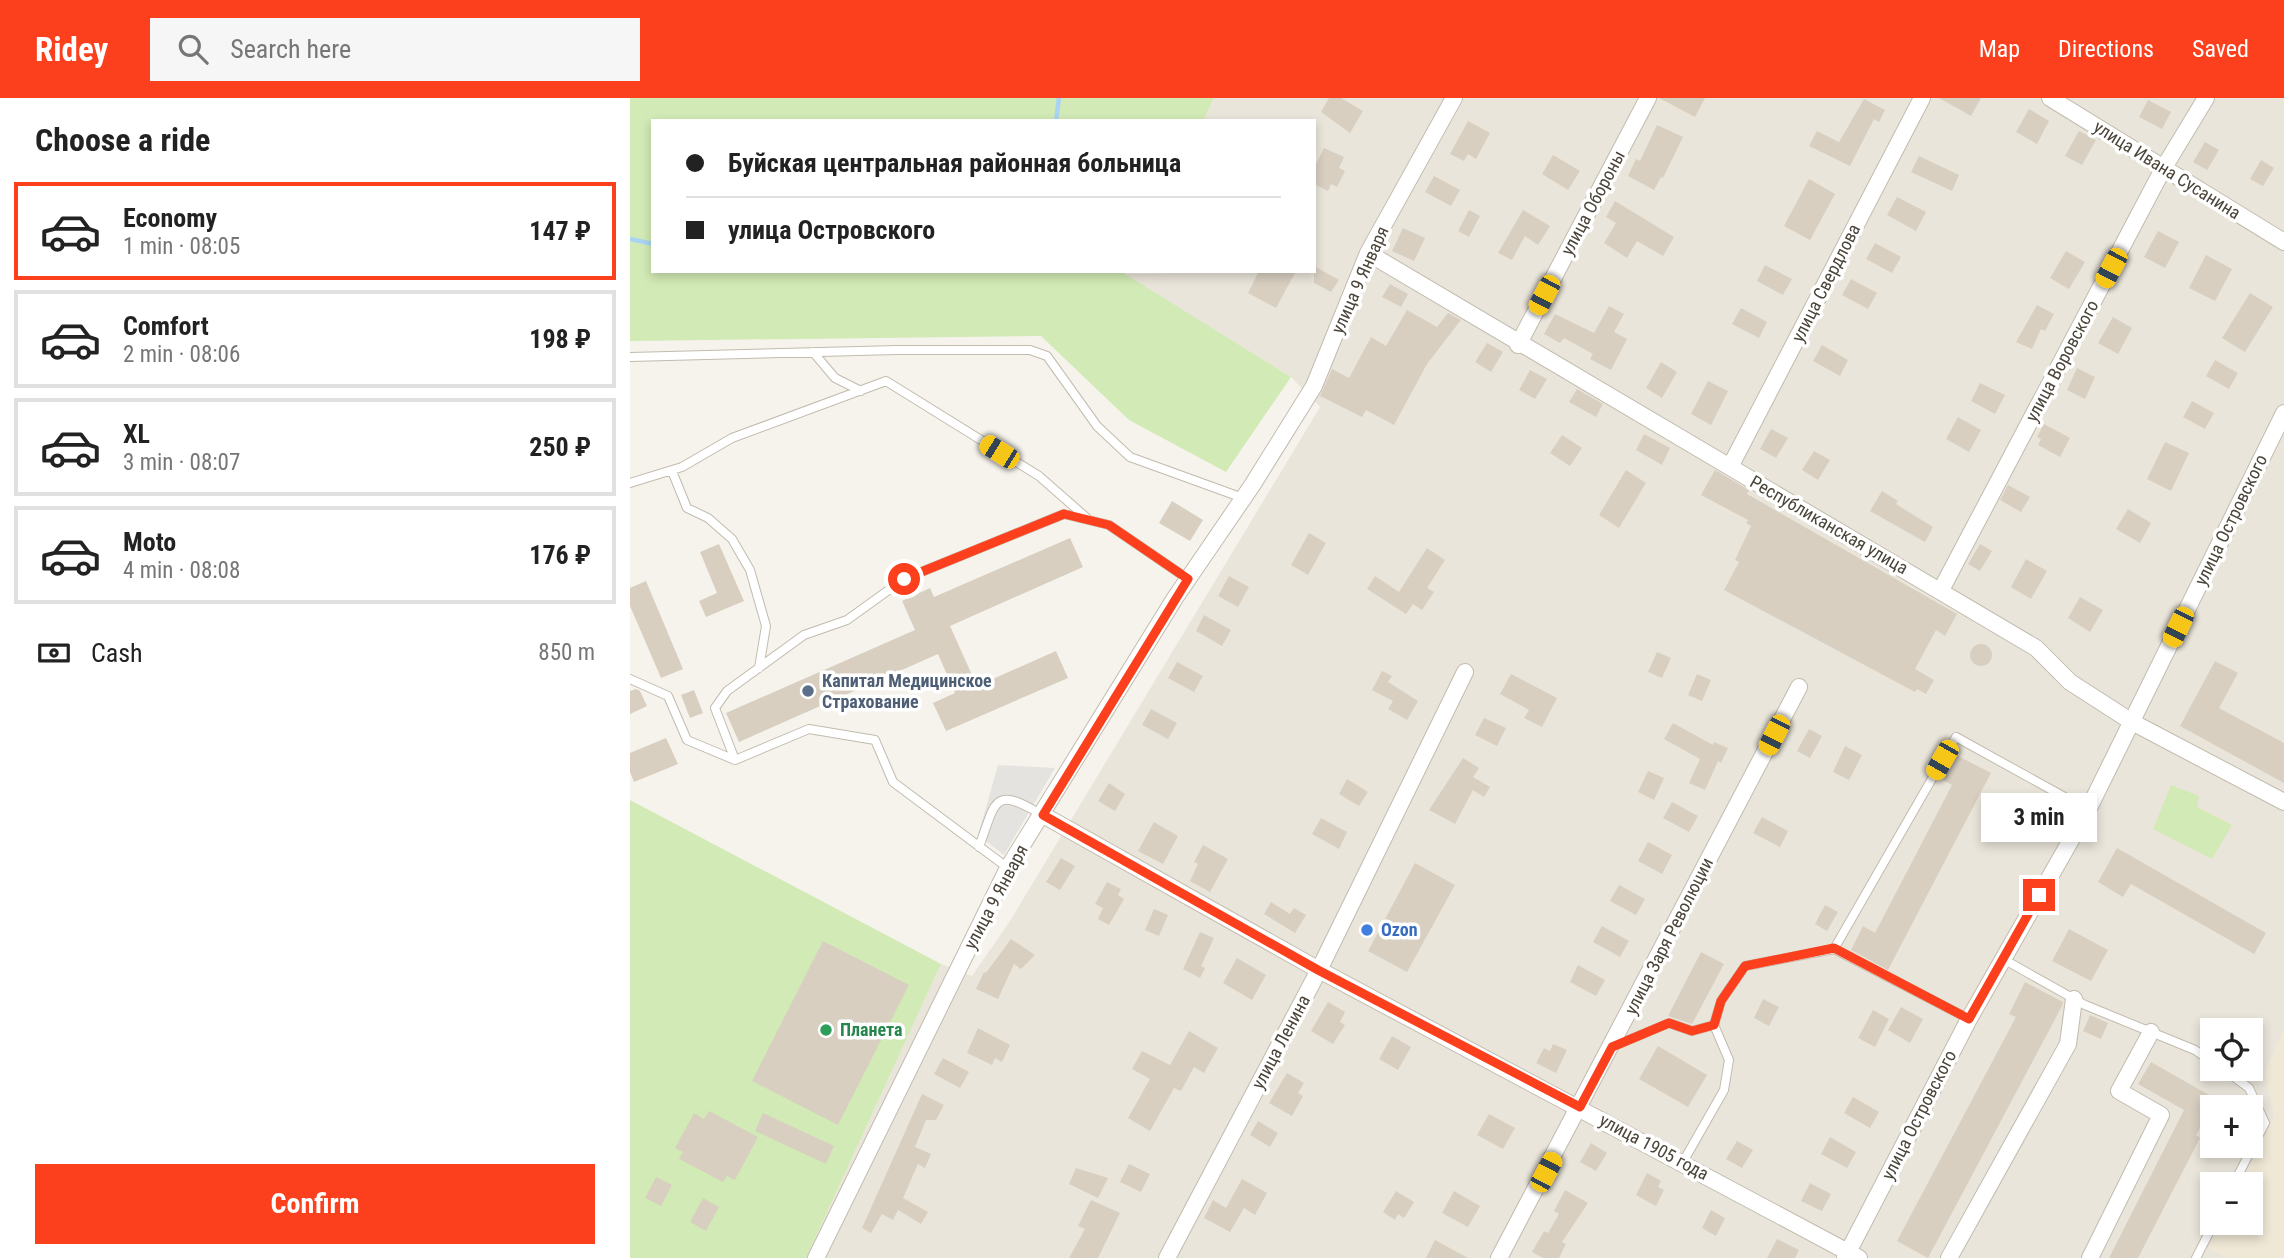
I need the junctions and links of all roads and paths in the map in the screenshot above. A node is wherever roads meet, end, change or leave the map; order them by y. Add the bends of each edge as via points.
1 (1454, 98) edge
2 (1648, 98) edge
3 (1922, 98) edge
4 (2050, 98) edge
5 (2206, 98) edge
6 (2164, 169) junction
7 (2284, 242) edge
8 (1368, 253) junction
9 (1518, 345) junction
10 (813, 352) junction
11 (630, 357) edge
12 (861, 391) junction
13 (2284, 413) edge
14 (1730, 467) junction
15 (671, 471) junction
16 (630, 483) edge
17 (1242, 498) junction
18 (1090, 521) junction
19 (1188, 579) junction
20 (1941, 590) junction
21 (759, 668) junction
22 (1465, 672) dead end
23 (630, 679) edge
24 (1799, 687) dead end
25 (2132, 722) junction
26 (735, 760) junction
27 (2284, 802) edge
28 (2088, 810) junction
29 (1043, 815) junction
30 (979, 847) junction
31 (1008, 867) junction
32 (1834, 948) junction
33 (2003, 959) junction
34 (1318, 970) junction
35 (2074, 999) junction
36 (1969, 1019) junction
37 (1714, 1025) junction
38 (2151, 1032) junction
39 (1612, 1047) junction
40 (2200, 1054) edge
41 (2240, 1081) edge
42 (1580, 1107) junction
43 (1683, 1162) junction
44 (2240, 1172) edge
45 (2208, 1235) edge
46 (1851, 1256) edge
47 (816, 1258) edge
48 (1167, 1258) edge
49 (1499, 1258) edge
50 (1949, 1258) edge
51 (2090, 1258) edge
52 (2196, 1258) edge

1 - 8 street, улица 9 Января
2 - 9 street, улица Обороны
3 - 14 street, улица Свердлова
4 - 6 street, улица Ивана Сусанина
5 - 6 street, улица Воровского
6 - 7 street, улица Ивана Сусанина
6 - 20 street, улица Воровского
8 - 9 street, Республиканская улица
8 - 17 street, улица 9 Января via 1314,386
9 - 14 street, Республиканская улица
10 - 11 lane
10 - 12 lane via 835,378
10 - 17 lane via 1039,353 1047,356 1097,426 1130,457
12 - 15 lane via 732,439
12 - 18 lane via 886,381 1038,476
13 - 25 street, улица Островского
14 - 20 street, Республиканская улица
15 - 16 lane
15 - 21 lane via 687,508 708,518 732,539 750,570 766,626
17 - 19 street, улица 9 Января
18 - 19 lane via 1109,525
18 - 21 lane via 1064,514 956,555 904,579 847,620 804,635
19 - 29 street, улица 9 Января
20 - 25 street, Республиканская улица via 2036,648 2070,682
21 - 26 lane via 727,691 715,708
22 - 34 street, улица Ленина
23 - 26 lane via 668,696 687,740
24 - 39 street, улица Заря Революции
25 - 27 street, Республиканская улица
25 - 28 street, улица Островского
26 - 30 lane via 809,729 875,740 893,782
28 - 32 lane via 1956,737
28 - 33 street, улица Островского
29 - 30 lane via 1015,798 1005,798 995,804
29 - 31 street, улица 9 Января
29 - 34 street, улица 1905 года
30 - 31 lane
31 - 47 street, улица 9 Января
32 - 36 lane
32 - 37 lane via 1745,966 1721,1001
33 - 35 lane
33 - 36 street, улица Островского
34 - 42 street, улица 1905 года
34 - 48 street, улица Ленина
35 - 38 lane
35 - 50 street via 2068,1044
36 - 46 street, улица Островского
37 - 39 lane via 1692,1031 1669,1023
37 - 43 lane via 1729,1060 1724,1090
38 - 40 lane
38 - 51 street via 2119,1091 2161,1115
39 - 42 street, улица Заря Революции
41 - 44 lane via 2249,1087 2265,1123
42 - 43 street, улица 1905 года
42 - 49 street, улица Заря Революции
43 - 46 street, улица 1905 года
45 - 52 lane

